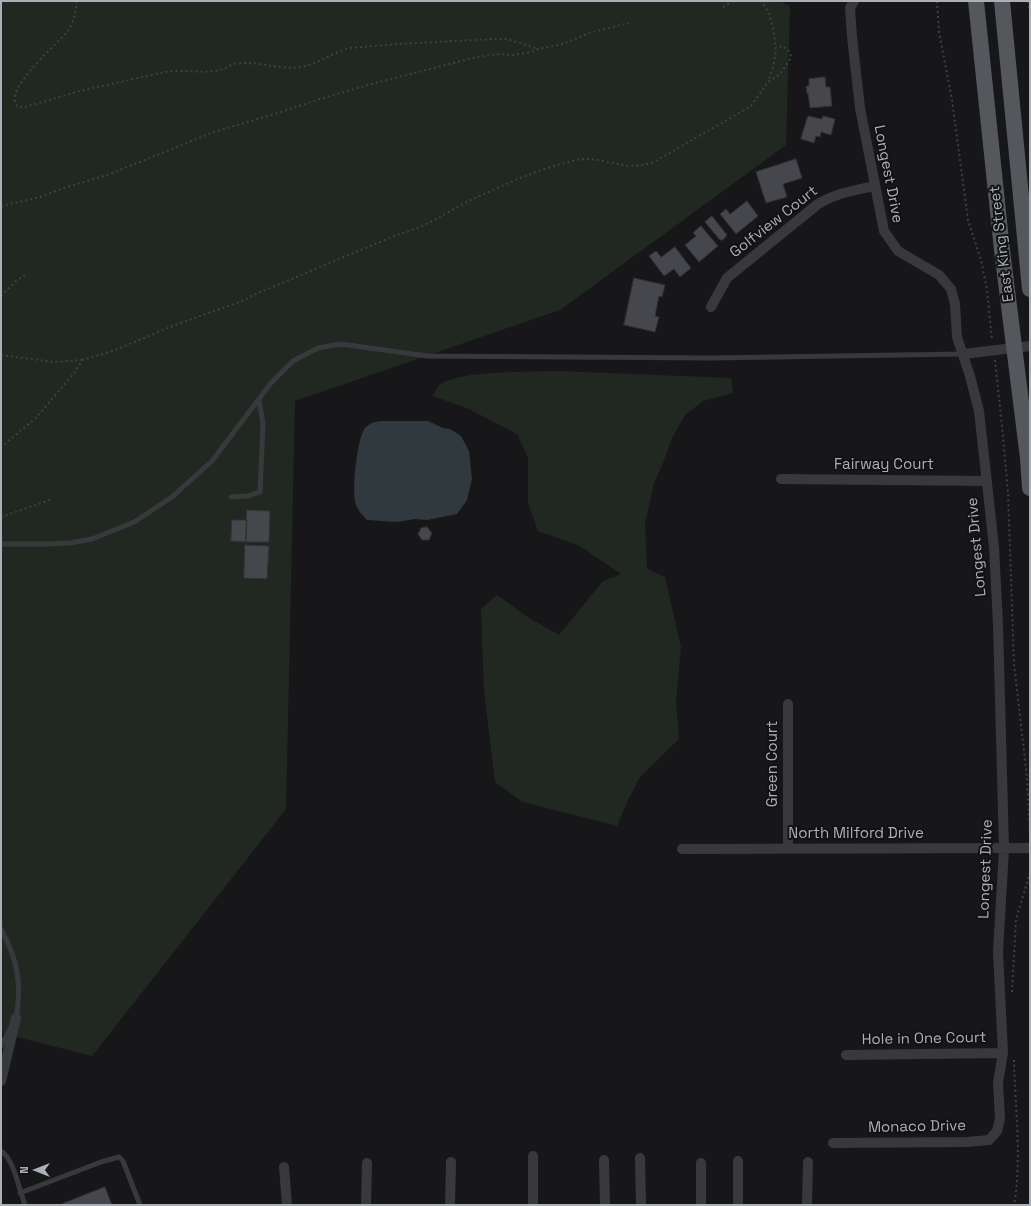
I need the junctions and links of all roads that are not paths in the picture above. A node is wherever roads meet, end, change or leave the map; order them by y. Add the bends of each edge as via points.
1 (854, 1) edge
2 (976, 1) edge
3 (1002, 1) edge
4 (874, 186) junction
5 (1030, 289) edge
6 (711, 307) dead end
7 (1030, 346) edge
8 (1014, 348) junction
9 (962, 354) junction
10 (259, 399) junction
11 (781, 479) dead end
12 (986, 481) junction
13 (1030, 488) edge
14 (231, 497) dead end
15 (1, 544) edge
16 (788, 704) dead end
17 (788, 848) junction
18 (1030, 848) edge
19 (682, 849) dead end
20 (1004, 849) junction
21 (1, 929) edge
22 (16, 1018) junction
23 (1, 1046) edge
24 (1003, 1053) junction
25 (846, 1055) dead end
26 (1, 1081) edge
27 (997, 1131) joint
28 (833, 1143) dead end
29 (1, 1151) edge
30 (533, 1156) dead end
31 (640, 1158) dead end
32 (604, 1160) dead end
33 (738, 1161) dead end
34 (451, 1162) dead end
35 (808, 1162) dead end
36 (367, 1163) dead end
37 (701, 1163) dead end
38 (284, 1167) dead end
39 (20, 1194) junction
40 (25, 1205) edge
41 (140, 1205) edge
42 (287, 1205) edge
43 (366, 1205) edge
44 (450, 1205) edge
45 (533, 1205) edge
46 (605, 1205) edge
47 (641, 1205) edge
48 (701, 1205) edge
49 (738, 1205) edge
50 (807, 1205) edge

1 - 4 street, Longest Drive via 850,8 852,37 860,108
2 - 8 main road, East King Street
3 - 5 main road, East King Street
4 - 6 street, Golfview Court via 840,193 818,204 727,278
4 - 9 street, Longest Drive via 887,237 898,251 939,275 951,289
7 - 8 street
8 - 9 street
8 - 13 main road, East King Street
9 - 10 lane via 710,358 427,356 342,344 318,348 292,361
9 - 12 street, Longest Drive via 979,411
10 - 14 lane via 263,424 260,492
10 - 15 lane via 212,460 172,497 134,522 92,539 70,543
11 - 12 street, Fairway Court
12 - 20 street, Longest Drive via 994,547 998,624
16 - 17 street, Green Court
17 - 19 street, North Milford Drive
17 - 20 street, North Milford Drive
18 - 20 street, North Milford Drive
20 - 24 street, Longest Drive via 998,952
21 - 22 lane via 16,962 19,985
22 - 23 lane
22 - 26 street
24 - 25 street, Hole in One Court
24 - 27 street, Longest Drive via 998,1083 1000,1119
27 - 28 street, Monaco Drive via 989,1140 967,1142
29 - 39 lane via 6,1154 12,1166
30 - 45 street
31 - 47 street
32 - 46 street
33 - 49 street
34 - 44 street
35 - 50 street
36 - 43 street
37 - 48 street
38 - 42 street
39 - 40 lane
39 - 41 lane via 119,1157 123,1161

